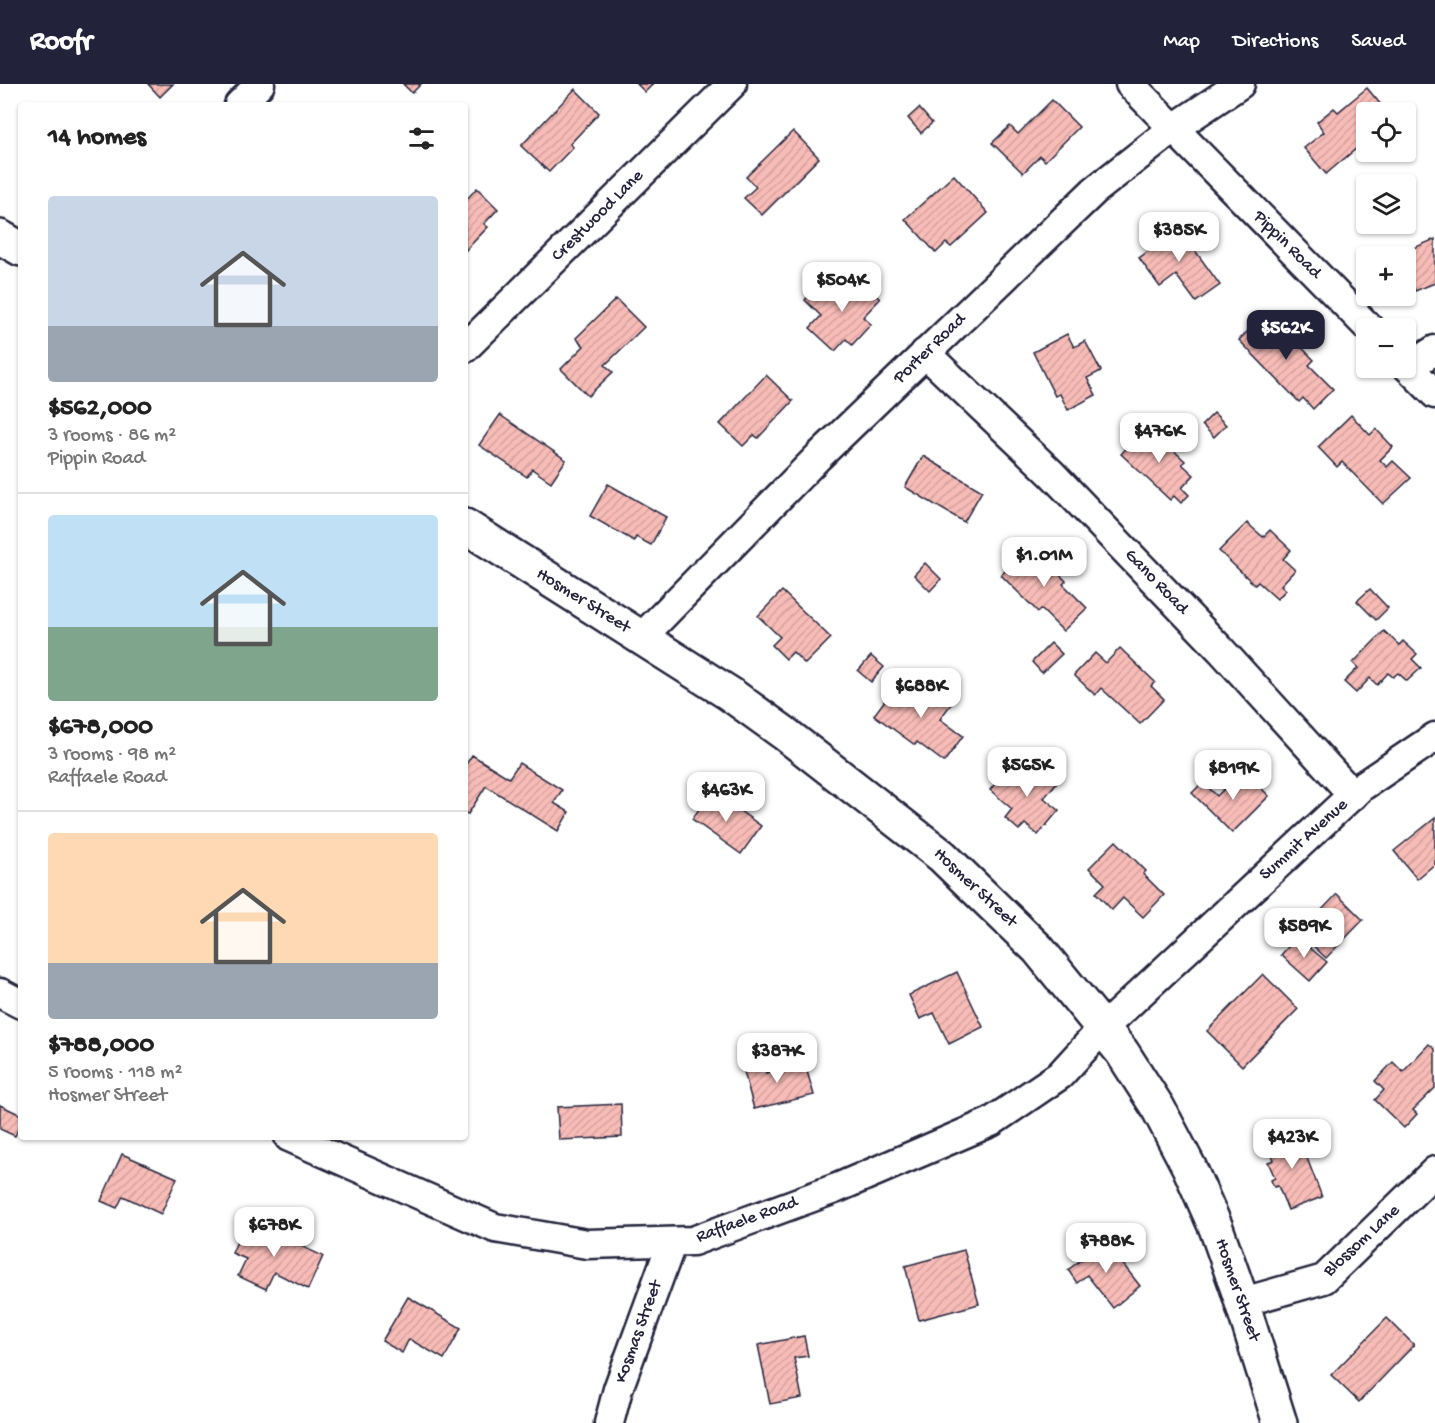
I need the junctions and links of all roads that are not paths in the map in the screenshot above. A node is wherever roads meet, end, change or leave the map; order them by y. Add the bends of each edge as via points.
1 (260, 84) edge
2 (732, 84) edge
3 (1130, 84) edge
4 (1240, 84) edge
5 (242, 102) edge
6 (1174, 128) junction
7 (0, 237) edge
8 (18, 247) edge
9 (1360, 318) edge
10 (468, 345) edge
11 (1435, 350) edge
12 (925, 352) junction
13 (1416, 361) edge
14 (1416, 375) edge
15 (1435, 394) edge
16 (468, 528) edge
17 (641, 638) junction
18 (1435, 737) edge
19 (1353, 795) junction
20 (0, 993) edge
21 (18, 1002) edge
22 (1103, 1028) junction
23 (296, 1140) edge
24 (1435, 1171) edge
25 (672, 1242) junction
26 (1243, 1302) junction
27 (609, 1423) edge
28 (1280, 1423) edge

1 - 5 street
2 - 10 street, Crestwood Lane
3 - 6 street, Pippin Road
4 - 6 street, Porter Road
6 - 9 street, Pippin Road
6 - 12 street, Porter Road via 1094,191
7 - 8 street
11 - 13 street
12 - 17 street, Porter Road
12 - 19 street, Gano Road via 1052,474
14 - 15 street
16 - 17 street, Hosmer Street
17 - 22 street, Hosmer Street via 766,720 942,856 1038,949
18 - 19 street, Summit Avenue
19 - 22 street, Summit Avenue
20 - 21 street
22 - 25 street, Raffaele Road via 1060,1075 991,1122 837,1188 693,1241
22 - 26 street, Hosmer Street via 1158,1108 1189,1167
23 - 25 street, Raffaele Road via 495,1228 586,1244
24 - 26 street, Blossom Lane via 1324,1279
25 - 27 street, Kosmas Street
26 - 28 street, Hosmer Street

